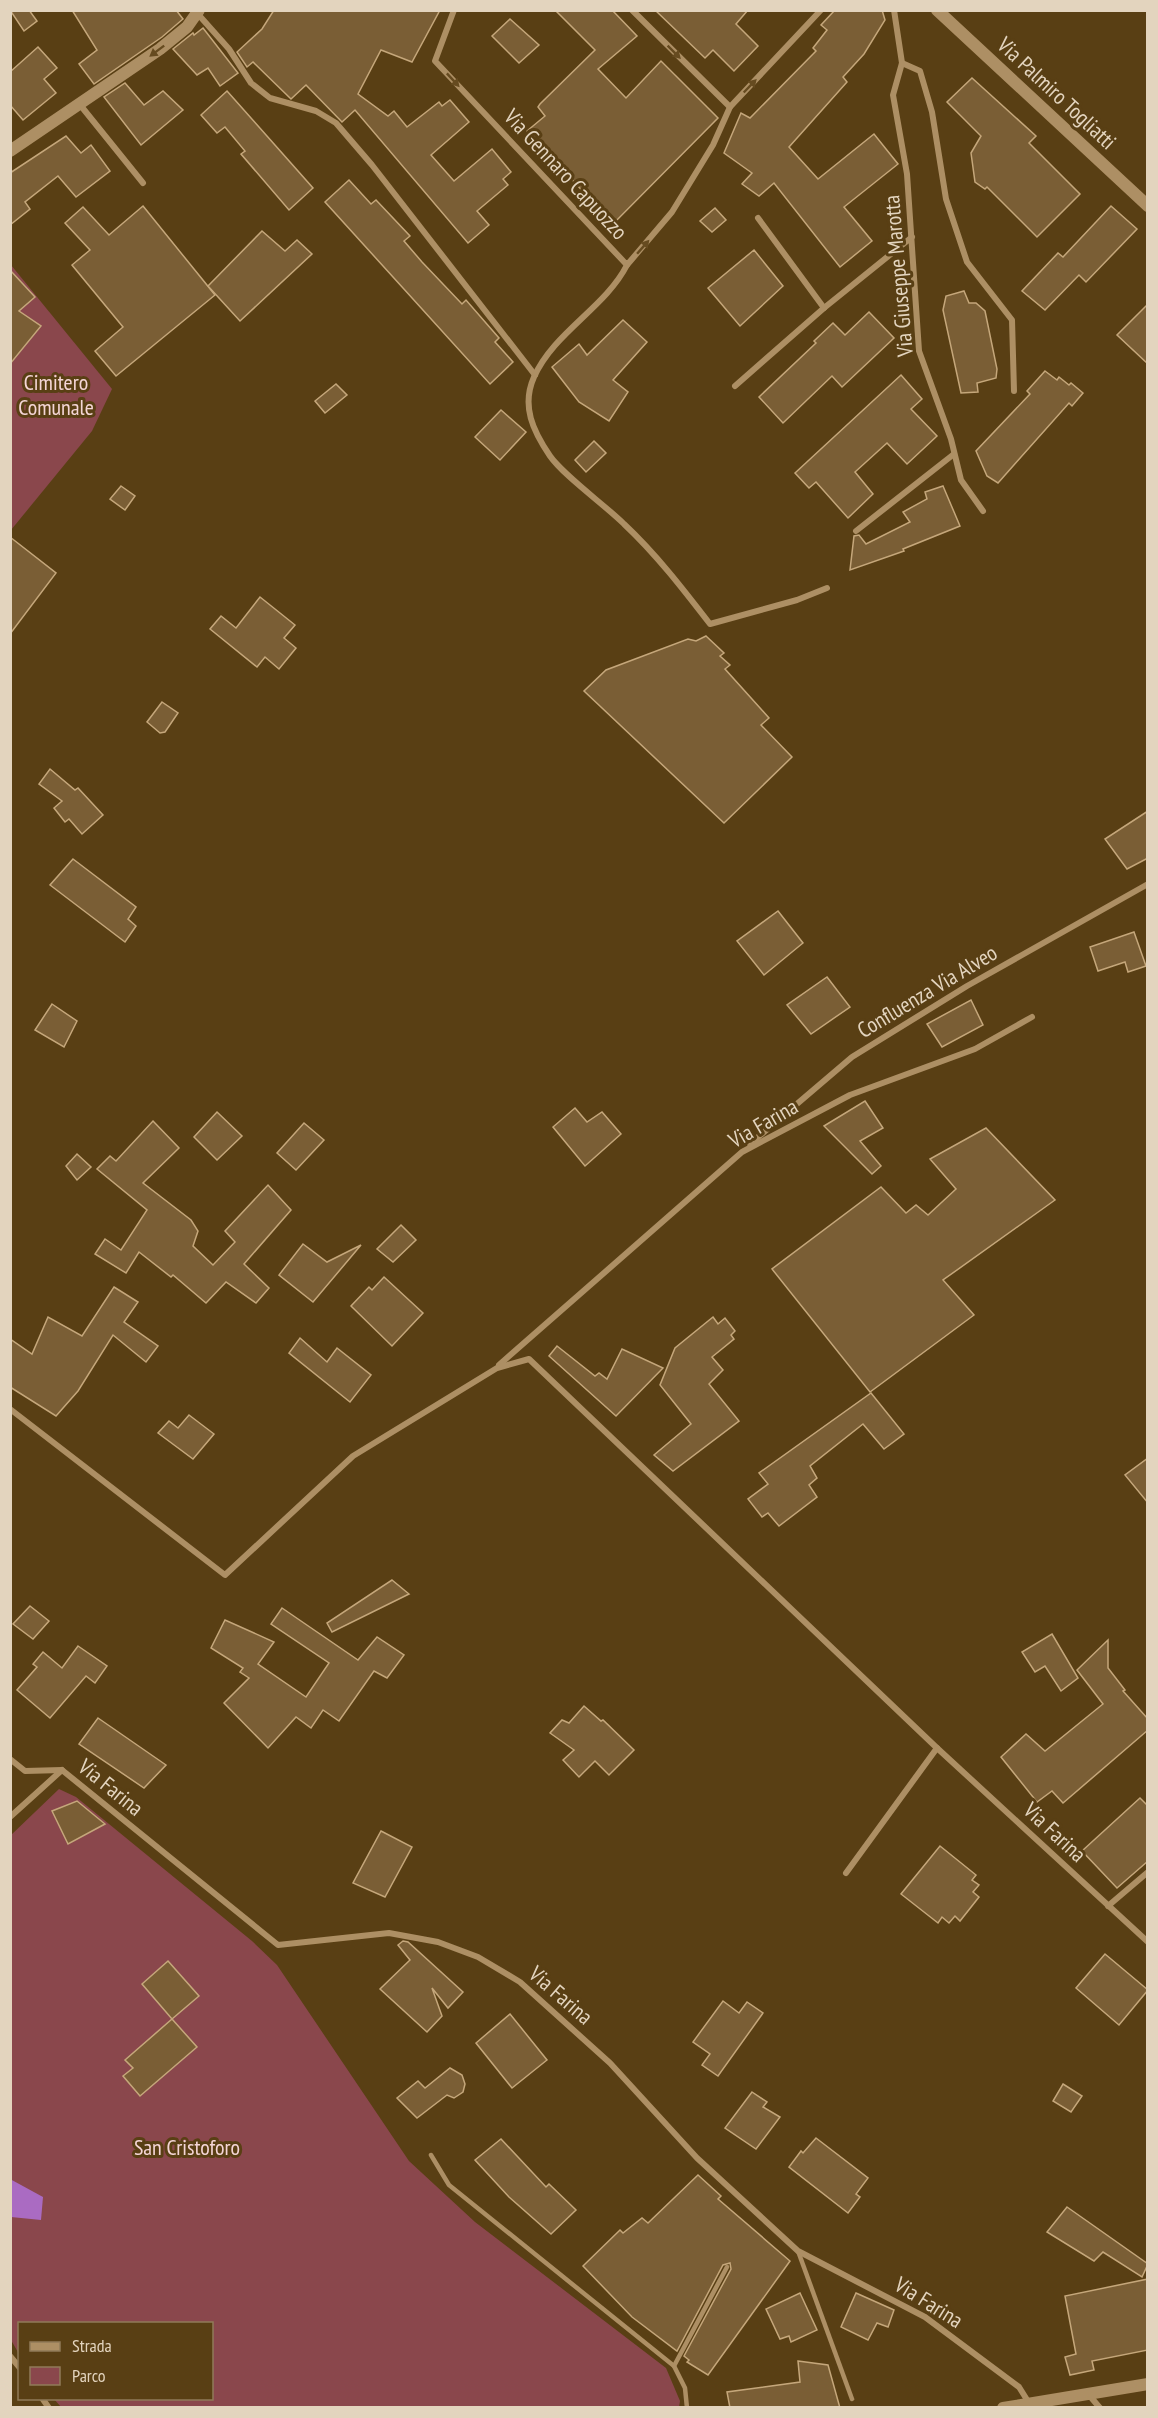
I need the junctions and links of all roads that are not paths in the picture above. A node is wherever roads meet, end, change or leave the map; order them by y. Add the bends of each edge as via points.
1 (454, 10) edge
2 (632, 10) edge
3 (822, 10) edge
4 (894, 10) edge
5 (937, 10) edge
6 (198, 12) edge
7 (903, 63) junction
8 (81, 106) junction
9 (730, 107) junction
10 (10, 151) edge
11 (143, 183) dead end
12 (1148, 206) edge
13 (758, 218) dead end
14 (912, 237) junction
15 (627, 265) junction
16 (824, 308) junction
17 (535, 375) junction
18 (735, 386) dead end
19 (1014, 391) dead end
20 (954, 454) junction
21 (983, 511) dead end
22 (856, 531) dead end
23 (827, 588) dead end
24 (1148, 884) edge
25 (1032, 1017) dead end
26 (742, 1152) junction
27 (496, 1368) junction
28 (10, 1409) edge
29 (937, 1748) junction
30 (10, 1759) edge
31 (62, 1770) junction
32 (10, 1817) edge
33 (1148, 1872) edge
34 (846, 1873) dead end
35 (1108, 1906) junction
36 (1148, 1941) edge
37 (431, 2155) dead end
38 (798, 2251) junction
39 (727, 2267) dead end
40 (674, 2366) junction
41 (1147, 2387) edge
42 (1089, 2395) junction
43 (852, 2399) dead end
44 (1034, 2405) edge
45 (687, 2408) edge
46 (1003, 2408) edge
47 (1100, 2408) edge

1 -> 15 street, Via Gennaro Capuozzo via 435,61
2 -> 9 street
9 -> 3 street, Via Gennaro Capuozzo
4 - 7 street, Via Giuseppe Marotta
5 - 12 street, Via Palmiro Togliatti
6 -> 8 street via 187,27 160,49
6 - 17 street via 251,83 270,98 316,111 336,123
7 - 14 street, Via Giuseppe Marotta via 893,95 907,174
7 - 19 street via 920,71 932,112 946,199 967,262 1012,320
8 - 10 street
8 - 11 street
15 -> 9 street, Via Gennaro Capuozzo via 672,212 713,145
13 - 16 street
14 - 16 street
14 - 20 street, Via Giuseppe Marotta via 919,351
15 - 17 street via 620,279 558,343
16 - 18 street
17 - 23 street via 527,410 551,458 625,524 670,572 710,624
20 - 21 street, Via Giuseppe Marotta via 961,480
20 - 22 street
24 - 26 street, Confluenza Via Alveo via 967,986 852,1057
25 - 26 street, Via Farina via 975,1049 850,1095
26 - 27 street, Via Farina
27 - 28 street, Via Farina via 353,1456 225,1575
27 - 29 street, Via Farina via 530,1359
29 - 34 street
29 - 35 street, Via Farina
30 - 31 street, Via Farina via 25,1771
31 - 32 street
31 - 38 street, Via Farina via 278,1945 389,1933 438,1942 478,1957 520,1982 610,2063 697,2158
33 - 35 street
35 - 36 street, Via Farina
37 - 40 lane via 449,2185
38 - 43 lane
38 - 44 street, Via Farina via 925,2317 1019,2387
39 - 40 lane
40 - 45 lane via 685,2388
41 - 42 street
42 - 44 street
42 - 47 street
44 - 46 street

